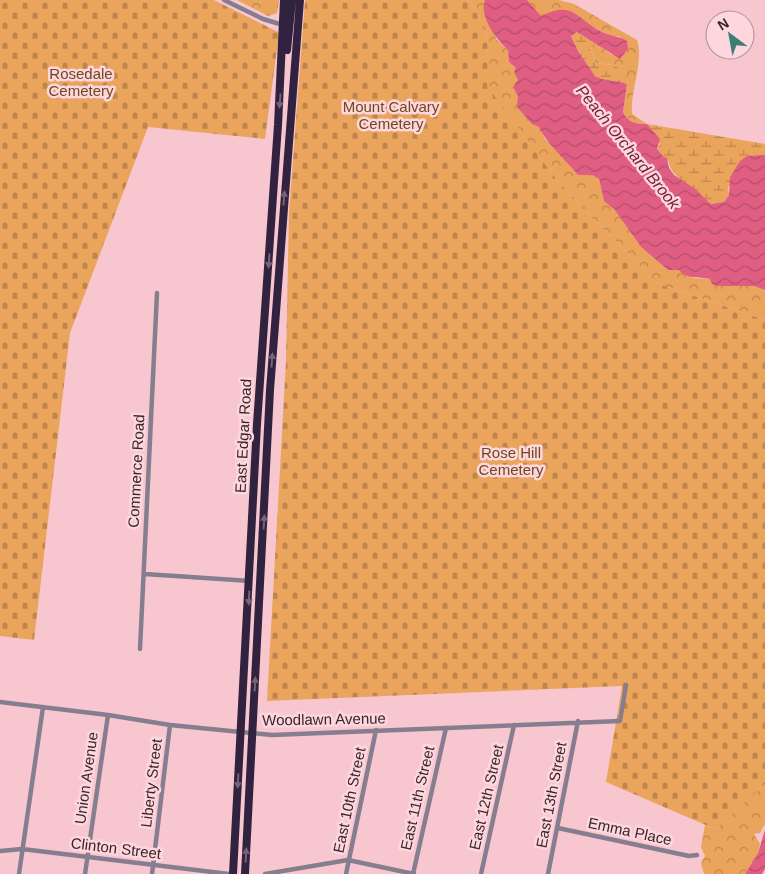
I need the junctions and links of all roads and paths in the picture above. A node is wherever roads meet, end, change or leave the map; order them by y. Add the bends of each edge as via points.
1 (224, 0) edge
2 (284, 0) edge
3 (292, 0) edge
4 (300, 0) edge
5 (284, 26) junction
6 (282, 76) junction
7 (157, 293) dead end
8 (145, 574) junction
9 (250, 581) junction
10 (140, 649) dead end
11 (626, 685) dead end
12 (0, 702) edge
13 (42, 707) junction
14 (108, 715) junction
15 (578, 721) junction
16 (170, 725) junction
17 (514, 725) junction
18 (446, 728) junction
19 (376, 730) junction
20 (241, 732) junction
21 (253, 733) junction
22 (558, 828) junction
23 (22, 849) junction
24 (0, 851) edge
25 (697, 856) dead end
26 (87, 857) junction
27 (349, 861) junction
28 (154, 865) junction
29 (19, 874) edge
30 (85, 874) edge
31 (152, 874) edge
32 (231, 874) edge
33 (245, 874) edge
34 (264, 874) edge
35 (346, 874) edge
36 (414, 874) edge
37 (481, 874) edge
38 (548, 874) edge

1 - 5 street
2 - 5 highway, East Edgar Road
3 - 6 highway
21 -> 4 highway, East Edgar Road via 270,390
5 - 6 highway, East Edgar Road
6 -> 9 highway, East Edgar Road via 257,424
7 - 8 street, Commerce Road
8 - 9 street
8 - 10 street, Commerce Road
9 -> 20 highway, East Edgar Road
11 - 15 street, Woodlawn Avenue via 620,721
12 - 13 street, Woodlawn Avenue
13 - 14 street, Woodlawn Avenue
13 - 23 street
14 - 16 street, Woodlawn Avenue
14 - 26 street, Union Avenue
15 - 17 street, Woodlawn Avenue
15 - 22 street, East 13th Street
16 - 20 street, Woodlawn Avenue
16 - 28 street, Liberty Street
17 - 18 street, Woodlawn Avenue
17 - 37 street, East 12th Street
18 - 19 street, Woodlawn Avenue
18 - 36 street, East 11th Street
19 - 21 street, Woodlawn Avenue
19 - 27 street, East 10th Street
20 - 21 street, Woodlawn Avenue
20 -> 32 highway, East Edgar Road
33 -> 21 highway, East Edgar Road
22 - 25 street, Emma Place
22 - 38 street, East 13th Street
23 - 24 street, Clinton Street
23 - 26 street, Clinton Street
23 - 29 street
26 - 28 street, Clinton Street
26 - 30 street, Union Avenue
27 - 34 street
27 - 35 street, East 10th Street
27 - 36 street
28 - 31 street, Liberty Street
28 - 32 street, Clinton Street

